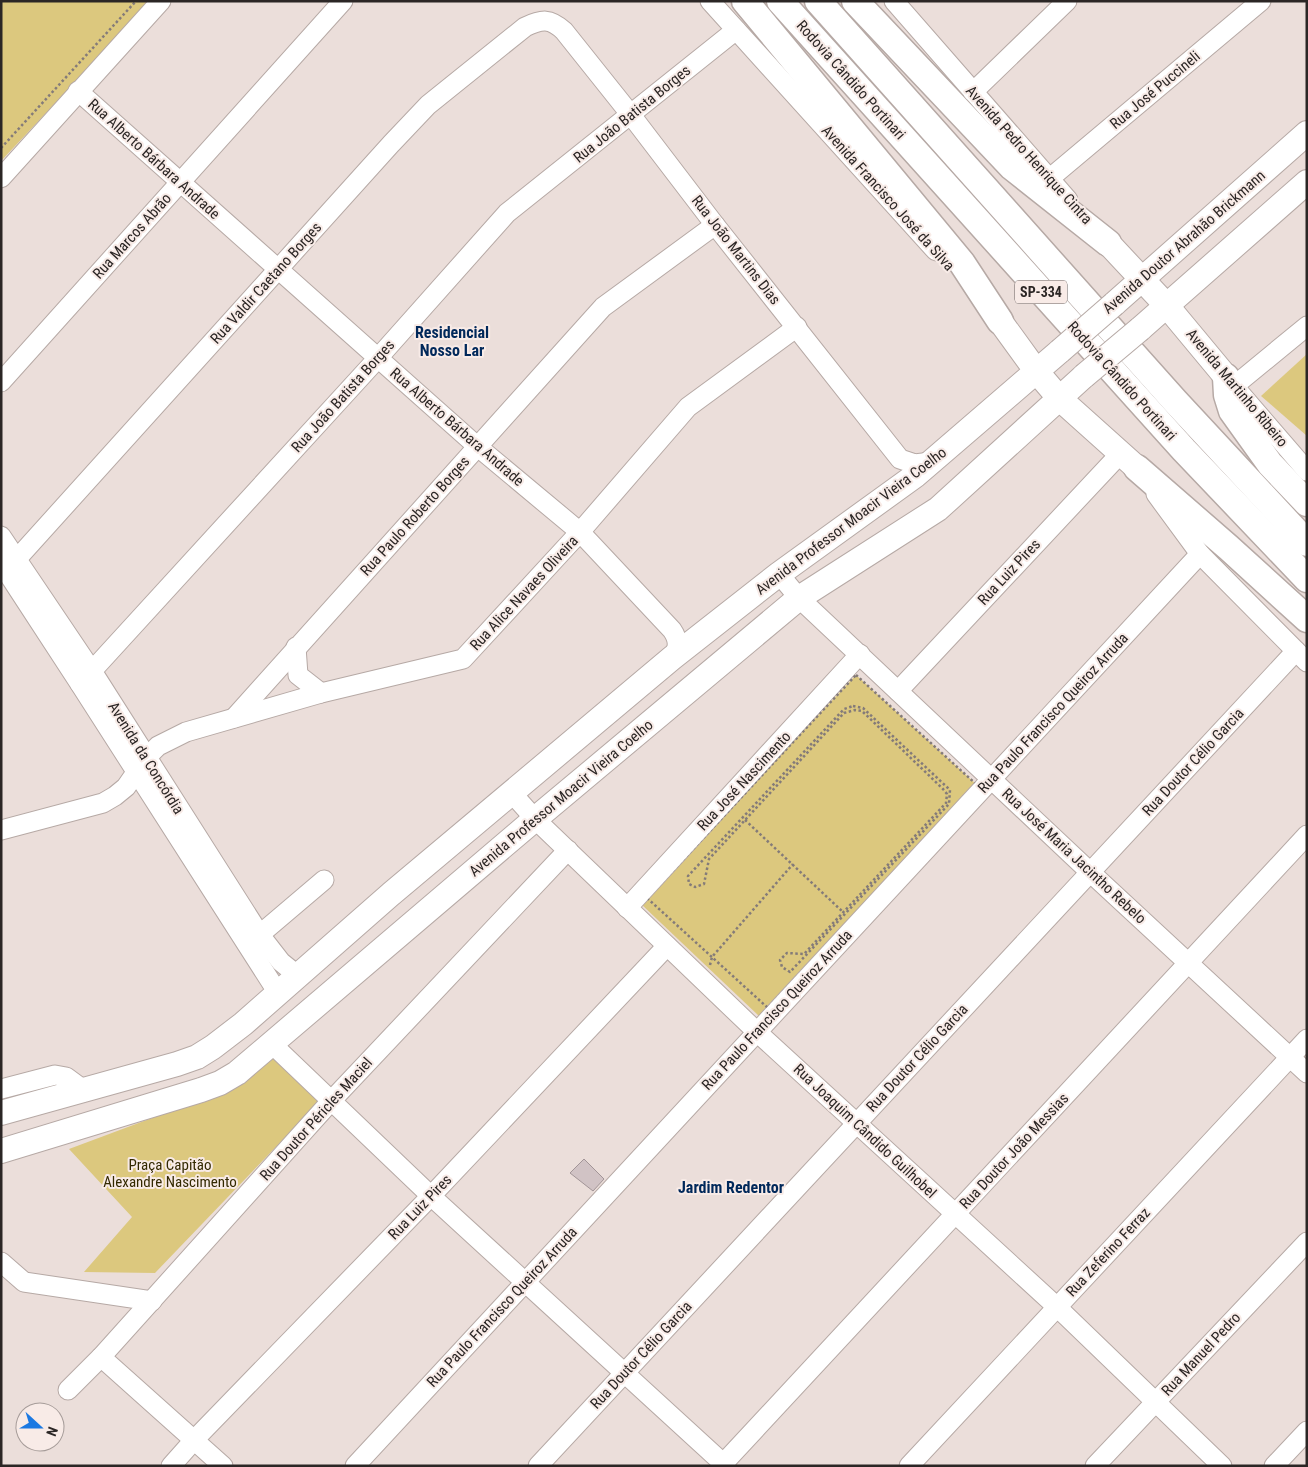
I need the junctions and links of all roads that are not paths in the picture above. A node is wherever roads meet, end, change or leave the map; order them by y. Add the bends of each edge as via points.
1 (161, 1) edge
2 (343, 1) edge
3 (710, 1) edge
4 (745, 1) edge
5 (780, 1) edge
6 (818, 1) edge
7 (855, 1) edge
8 (894, 1) edge
9 (1067, 1) edge
10 (1261, 1) edge
11 (548, 20) joint
12 (736, 30) junction
13 (78, 91) junction
14 (972, 92) junction
15 (631, 115) junction
16 (1307, 133) edge
17 (1, 178) edge
18 (181, 182) junction
19 (1042, 182) junction
20 (1307, 182) edge
21 (715, 225) junction
22 (1108, 243) joint
23 (279, 270) junction
24 (1142, 280) junction
25 (1167, 306) junction
26 (1000, 321) junction
27 (1307, 326) edge
28 (797, 327) junction
29 (1060, 351) joint
30 (378, 358) junction
31 (1037, 372) junction
32 (1, 382) edge
33 (1230, 382) junction
34 (1060, 399) junction
35 (478, 447) junction
36 (1128, 461) junction
37 (931, 462) junction
38 (1307, 471) edge
39 (1307, 503) edge
40 (580, 532) junction
41 (1, 536) edge
42 (1307, 544) edge
43 (1200, 554) junction
44 (8, 564) edge
45 (779, 574) junction
46 (1307, 579) edge
47 (799, 598) junction
48 (1307, 619) edge
49 (296, 647) junction
50 (860, 654) junction
51 (1301, 656) edge
52 (672, 658) junction
53 (86, 678) junction
54 (898, 691) junction
55 (321, 692) junction
56 (234, 718) junction
57 (141, 765) junction
58 (992, 779) junction
59 (512, 792) junction
60 (535, 820) junction
61 (1, 830) edge
62 (1307, 835) edge
63 (568, 850) junction
64 (1090, 872) junction
65 (324, 880) dead end
66 (627, 908) junction
67 (254, 940) junction
68 (667, 946) junction
69 (1188, 964) junction
70 (297, 975) junction
71 (278, 993) junction
72 (308, 1014) junction
73 (242, 1024) junction
74 (757, 1032) junction
75 (1307, 1039) edge
76 (272, 1044) junction
77 (1290, 1057) junction
78 (1307, 1073) edge
79 (1, 1089) edge
80 (85, 1091) junction
81 (332, 1100) junction
82 (1, 1113) edge
83 (857, 1122) junction
84 (1, 1151) edge
85 (431, 1196) junction
86 (955, 1214) junction
87 (1307, 1242) edge
88 (1, 1262) edge
89 (525, 1282) junction
90 (152, 1301) junction
91 (1057, 1307) junction
92 (101, 1357) junction
93 (624, 1374) junction
94 (68, 1390) dead end
95 (1155, 1402) junction
96 (1307, 1431) edge
97 (195, 1439) junction
98 (723, 1465) edge
99 (171, 1466) edge
100 (223, 1466) edge
101 (355, 1466) edge
102 (538, 1466) edge
103 (908, 1466) edge
104 (1095, 1466) edge
105 (1222, 1466) edge
106 (1274, 1466) edge

1 - 13 street
2 - 18 street, Rua Marcos Abrão
3 - 12 street, Avenida Francisco José da Silva
4 - 26 highway via 962,263
5 - 46 highway, Rodovia Cândido Portinari / SP-334 via 1184,450
6 - 42 highway, Rodovia Cândido Portinari / SP-334
7 - 19 highway via 1012,167
8 - 14 street, Avenida Pedro Henrique Cintra
9 - 14 street
10 - 19 street, Rua José Puccineli
11 - 15 street, Rua João Martins Dias via 564,31
11 - 23 street, Rua Valdir Caetano Borges via 537,21 525,28 428,105
12 - 15 street, Rua João Batista Borges
12 - 26 street, Avenida Francisco José da Silva
13 - 17 street
13 - 18 street, Rua Alberto Bárbara Andrade
14 - 19 street, Avenida Pedro Henrique Cintra
15 - 21 street, Rua João Martins Dias
15 - 30 street, Rua João Batista Borges via 507,213
16 - 24 main road, Avenida Doutor Abrahão Brickmann
18 - 23 street, Rua Alberto Bárbara Andrade
18 - 32 street, Rua Marcos Abrão
19 - 22 highway
20 - 25 main road
21 - 28 street, Rua João Martins Dias
21 - 35 street, Rua Paulo Roberto Borges via 603,306
22 - 24 main road
23 - 30 street, Rua Alberto Bárbara Andrade
23 - 44 street, Rua Valdir Caetano Borges
24 - 25 main road
24 - 29 main road, Avenida Doutor Abrahão Brickmann, bridge
25 - 33 main road, Avenida Martinho Ribeiro
25 - 34 main road, Avenida Professor Moacir Vieira Coelho, bridge
26 - 31 main road, Avenida Francisco José da Silva
27 - 33 street
28 - 37 street, Rua João Martins Dias via 900,458 915,464
28 - 40 street, Rua Alice Navaes Oliveira via 688,408
29 - 31 main road, Avenida Professor Moacir Vieira Coelho
30 - 35 street, Rua Alberto Bárbara Andrade
30 - 53 street, Rua João Batista Borges
31 - 34 main road, Avenida Francisco José da Silva
31 - 37 main road, Avenida Professor Moacir Vieira Coelho
33 - 38 street, Avenida Martinho Ribeiro
33 - 39 highway via 1227,395 1232,411 1270,464
34 - 36 main road, Avenida Francisco José da Silva
34 - 47 main road, Avenida Professor Moacir Vieira Coelho via 938,509
35 - 40 street, Rua Alberto Bárbara Andrade
35 - 49 street, Rua Paulo Roberto Borges
36 - 43 street
36 - 48 highway
36 - 54 street, Rua Luiz Pires
37 - 45 main road, Avenida Professor Moacir Vieira Coelho
40 - 52 street, Rua Alberto Bárbara Andrade via 672,630 678,644
40 - 55 street, Rua Alice Navaes Oliveira via 463,659
41 - 44 street, Avenida da Concórdia
43 - 51 street
43 - 58 street, Rua Paulo Francisco Queiroz Arruda
44 - 53 street, Avenida da Concórdia
45 - 47 street, Rua José Maria Jacintho Rebelo
45 - 52 main road, Avenida Professor Moacir Vieira Coelho
47 - 50 street, Rua José Maria Jacintho Rebelo
47 - 60 main road, Avenida Professor Moacir Vieira Coelho
49 - 55 street via 298,675
49 - 56 street, Rua Paulo Roberto Borges
50 - 54 street, Rua José Maria Jacintho Rebelo
50 - 66 street, Rua José Nascimento
51 - 64 street, Rua Doutor Célio Garcia
52 - 59 main road, Avenida Professor Moacir Vieira Coelho
53 - 57 street, Avenida da Concórdia
54 - 58 street, Rua José Maria Jacintho Rebelo
55 - 56 street, Rua Alice Navaes Oliveira
56 - 57 street, Rua Alice Navaes Oliveira via 170,739 158,746
57 - 61 street, Rua Alice Navaes Oliveira via 126,787 103,803
57 - 67 street, Avenida da Concórdia
58 - 64 street, Rua José Maria Jacintho Rebelo
58 - 74 street, Rua Paulo Francisco Queiroz Arruda
59 - 60 street, Rua Joaquim Cândido Guilhobel
59 - 70 main road, Avenida Professor Moacir Vieira Coelho
60 - 63 street, Rua Joaquim Cândido Guilhobel
60 - 72 main road, Avenida Professor Moacir Vieira Coelho
62 - 69 street, Rua Doutor João Messias
63 - 66 street, Rua Joaquim Cândido Guilhobel
63 - 81 street, Rua Doutor Péricles Maciel
64 - 69 street, Rua José Maria Jacintho Rebelo
64 - 83 street, Rua Doutor Célio Garcia
65 - 67 street
66 - 68 street, Rua Joaquim Cândido Guilhobel
67 - 70 street, Avenida da Concórdia
67 - 71 street, Avenida da Concórdia
68 - 74 street, Rua Joaquim Cândido Guilhobel
68 - 85 street, Rua Luiz Pires
69 - 77 street, Rua José Maria Jacintho Rebelo
69 - 86 street, Rua Doutor João Messias
70 - 71 main road, Avenida Professor Moacir Vieira Coelho
71 - 72 main road via 289,1006
71 - 73 main road, Avenida Professor Moacir Vieira Coelho
72 - 76 main road, Avenida Professor Moacir Vieira Coelho
73 - 76 main road via 258,1031
73 - 80 main road, Avenida Professor Moacir Vieira Coelho via 197,1057
74 - 83 street, Rua Joaquim Cândido Guilhobel
74 - 89 street, Rua Paulo Francisco Queiroz Arruda
75 - 77 street, Rua Zeferino Ferraz
76 - 81 street
76 - 84 main road, Avenida Professor Moacir Vieira Coelho via 238,1073 220,1083
77 - 78 street, Rua José Maria Jacintho Rebelo
77 - 91 street, Rua Zeferino Ferraz
79 - 80 street via 55,1075 66,1077
80 - 82 main road, Avenida Professor Moacir Vieira Coelho
81 - 85 street
81 - 90 street, Rua Doutor Péricles Maciel
83 - 86 street, Rua Joaquim Cândido Guilhobel
83 - 93 street, Rua Doutor Célio Garcia
85 - 89 street
85 - 97 street, Rua Luiz Pires
86 - 91 street, Rua Joaquim Cândido Guilhobel
86 - 98 street, Rua Doutor João Messias
87 - 95 street, Rua Manuel Pedro
88 - 90 street via 24,1282
89 - 93 street
89 - 101 street, Rua Paulo Francisco Queiroz Arruda
90 - 92 street, Rua Doutor Péricles Maciel
91 - 95 street, Rua Joaquim Cândido Guilhobel
91 - 103 street, Rua Zeferino Ferraz
92 - 94 street, Rua Doutor Péricles Maciel
92 - 97 street
93 - 98 street
93 - 102 street, Rua Doutor Célio Garcia
95 - 104 street, Rua Manuel Pedro
95 - 105 street, Rua Joaquim Cândido Guilhobel
96 - 106 street
97 - 99 street, Rua Luiz Pires
97 - 100 street

